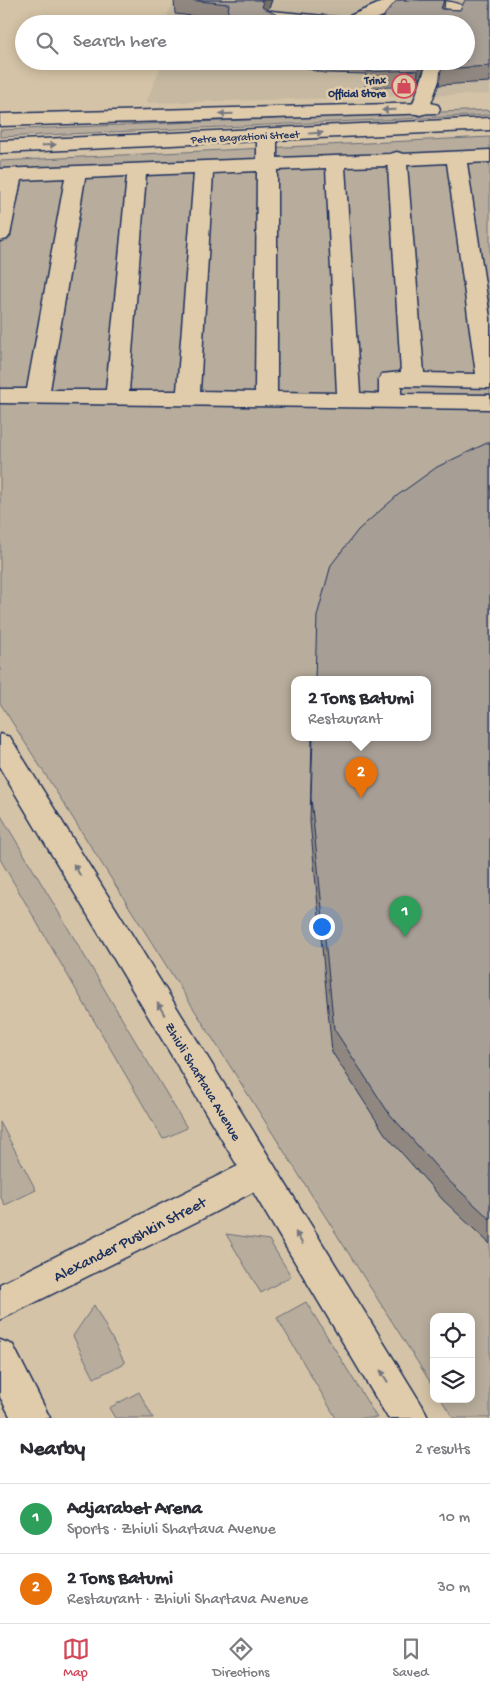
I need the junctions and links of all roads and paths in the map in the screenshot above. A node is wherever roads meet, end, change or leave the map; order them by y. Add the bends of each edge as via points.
1 (396, 0) edge
2 (429, 0) edge
3 (367, 15) edge
4 (453, 15) edge
5 (434, 70) edge
6 (490, 107) edge
7 (420, 109) junction
8 (0, 120) edge
9 (490, 124) edge
10 (267, 135) junction
11 (0, 147) edge
12 (456, 156) junction
13 (490, 156) edge
14 (397, 158) junction
15 (335, 161) junction
16 (268, 164) junction
17 (204, 166) junction
18 (137, 169) junction
19 (76, 172) junction
20 (6, 174) edge
21 (0, 235) edge
22 (413, 379) junction
23 (489, 388) edge
24 (0, 396) edge
25 (37, 396) junction
26 (116, 397) junction
27 (188, 398) junction
28 (266, 399) junction
29 (349, 401) junction
30 (390, 401) junction
31 (0, 744) edge
32 (258, 1172) junction
33 (0, 1303) edge
34 (0, 1358) edge
35 (31, 1418) edge
36 (409, 1418) edge

1 - 3 main road via 394,4
2 - 4 main road via 456,8
5 - 7 main road
6 - 7 main road, Petre Bagrationi Street
7 -> 8 main road, Petre Bagrationi Street
10 -> 9 main road, Petre Bagrationi Street
11 -> 10 main road, Petre Bagrationi Street
10 - 16 main road
12 - 13 main road
12 - 14 main road
12 - 23 main road
14 - 15 main road
14 - 22 main road
15 - 16 main road
15 - 29 main road
16 - 17 main road
16 - 28 main road
17 - 18 main road
17 - 27 main road
18 - 19 main road
18 - 26 main road
19 - 20 main road
19 - 25 main road
20 - 21 main road
22 - 23 main road
22 - 30 main road via 390,379
23 - 30 main road
24 - 25 main road
25 - 26 main road
26 - 27 main road
27 - 28 main road
28 - 29 main road
29 - 30 main road
32 -> 31 main road, Zhiuli Shartava Avenue
32 - 33 main road, Alexander Pushkin Street
36 -> 32 main road, Zhiuli Shartava Avenue
34 - 35 main road

